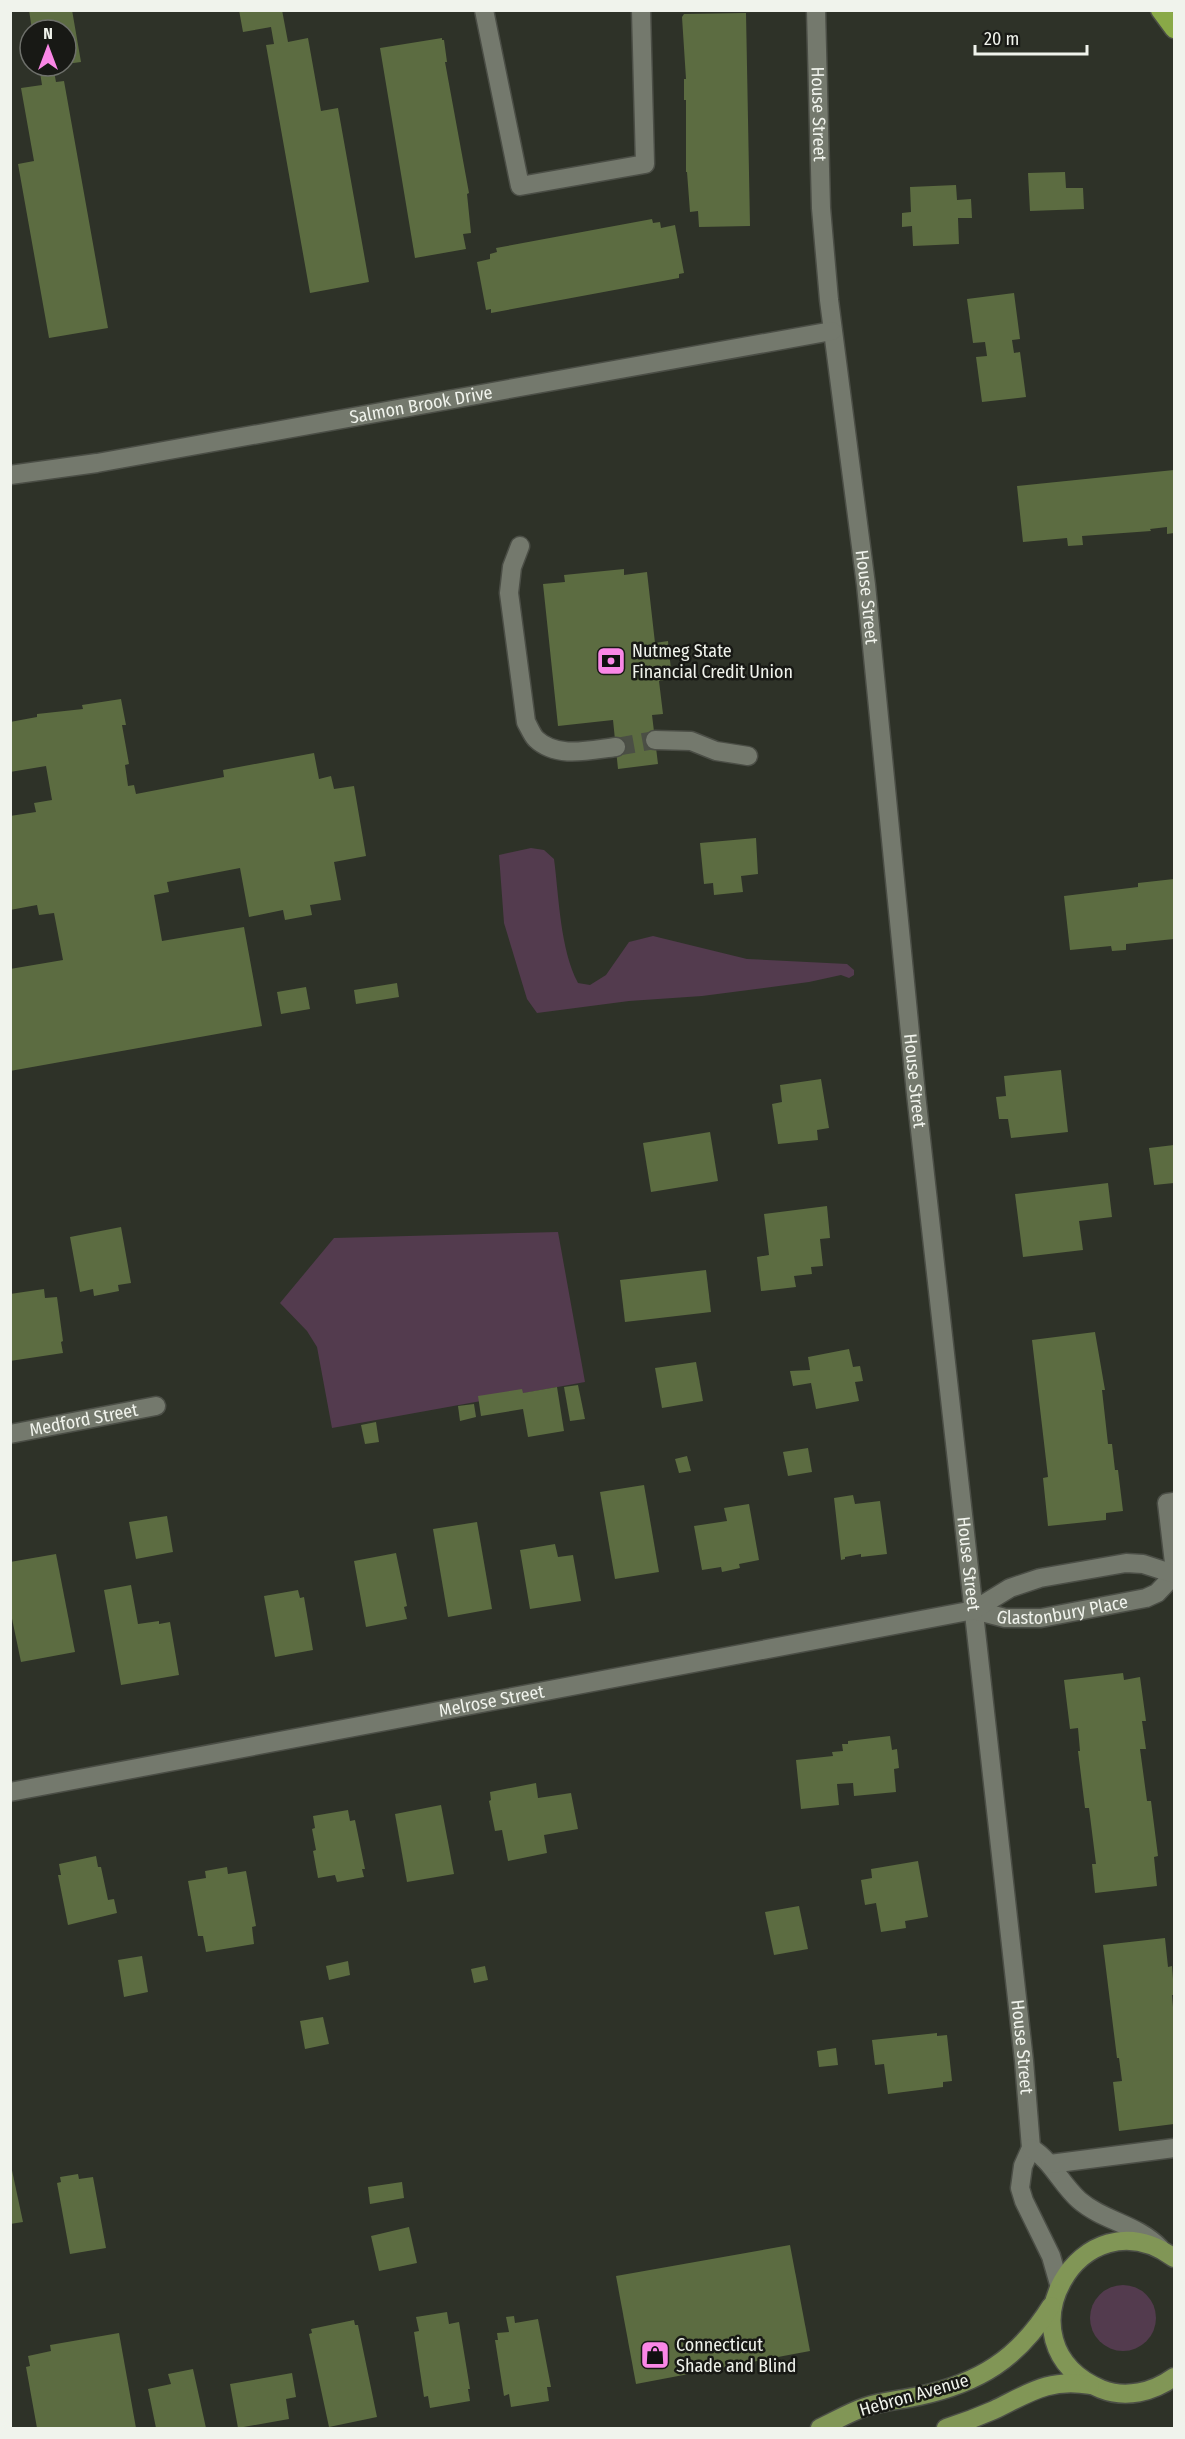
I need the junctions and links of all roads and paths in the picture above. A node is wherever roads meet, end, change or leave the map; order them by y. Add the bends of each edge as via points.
1 (484, 10) edge
2 (640, 10) edge
3 (816, 10) edge
4 (1160, 10) edge
5 (1174, 29) edge
6 (832, 331) junction
7 (10, 475) edge
8 (520, 546) dead end
9 (655, 740) tunnel mouth
10 (616, 747) tunnel mouth
11 (748, 756) dead end
12 (156, 1406) dead end
13 (10, 1434) edge
14 (1174, 1502) edge
15 (1174, 1563) edge
16 (1174, 1574) edge
17 (974, 1610) junction
18 (10, 1792) edge
19 (1031, 2148) junction
20 (1174, 2148) edge
21 (1050, 2164) junction
22 (1168, 2254) edge
23 (1059, 2284) junction
24 (1052, 2305) junction
25 (1174, 2377) edge
26 (1094, 2386) junction
27 (820, 2428) edge
28 (946, 2428) edge

1 - 2 street via 520,186 645,164
3 - 6 street, House Street via 821,208
4 - 5 highway
6 - 7 street, Salmon Brook Drive via 97,463
6 - 17 street, House Street via 869,616 912,1060
8 - 10 street via 512,567 509,593 526,722 535,738 551,749 575,752
9 - 11 street via 691,741 716,751
12 - 13 street, Medford Street
14 - 15 street via 1167,1503
16 - 17 street, Glastonbury Place via 1143,1563 1126,1563 1040,1578 1010,1588
16 - 17 street, Glastonbury Place via 1157,1593 1146,1598 1041,1618 1005,1618
17 - 18 street, Melrose Street
17 - 19 street, House Street
19 - 21 street
19 - 23 street, House Street via 1021,2171 1021,2193 1052,2256
20 - 21 street
21 - 22 street via 1082,2202 1144,2235
22 - 23 main road via 1129,2241 1108,2244 1079,2259
23 - 24 main road
24 - 26 main road via 1053,2337 1062,2357 1076,2374
24 - 27 main road, Hebron Avenue via 1029,2337 993,2369 948,2388 865,2407
25 - 26 main road via 1136,2393
26 - 28 main road via 1075,2382 1038,2387 994,2410

